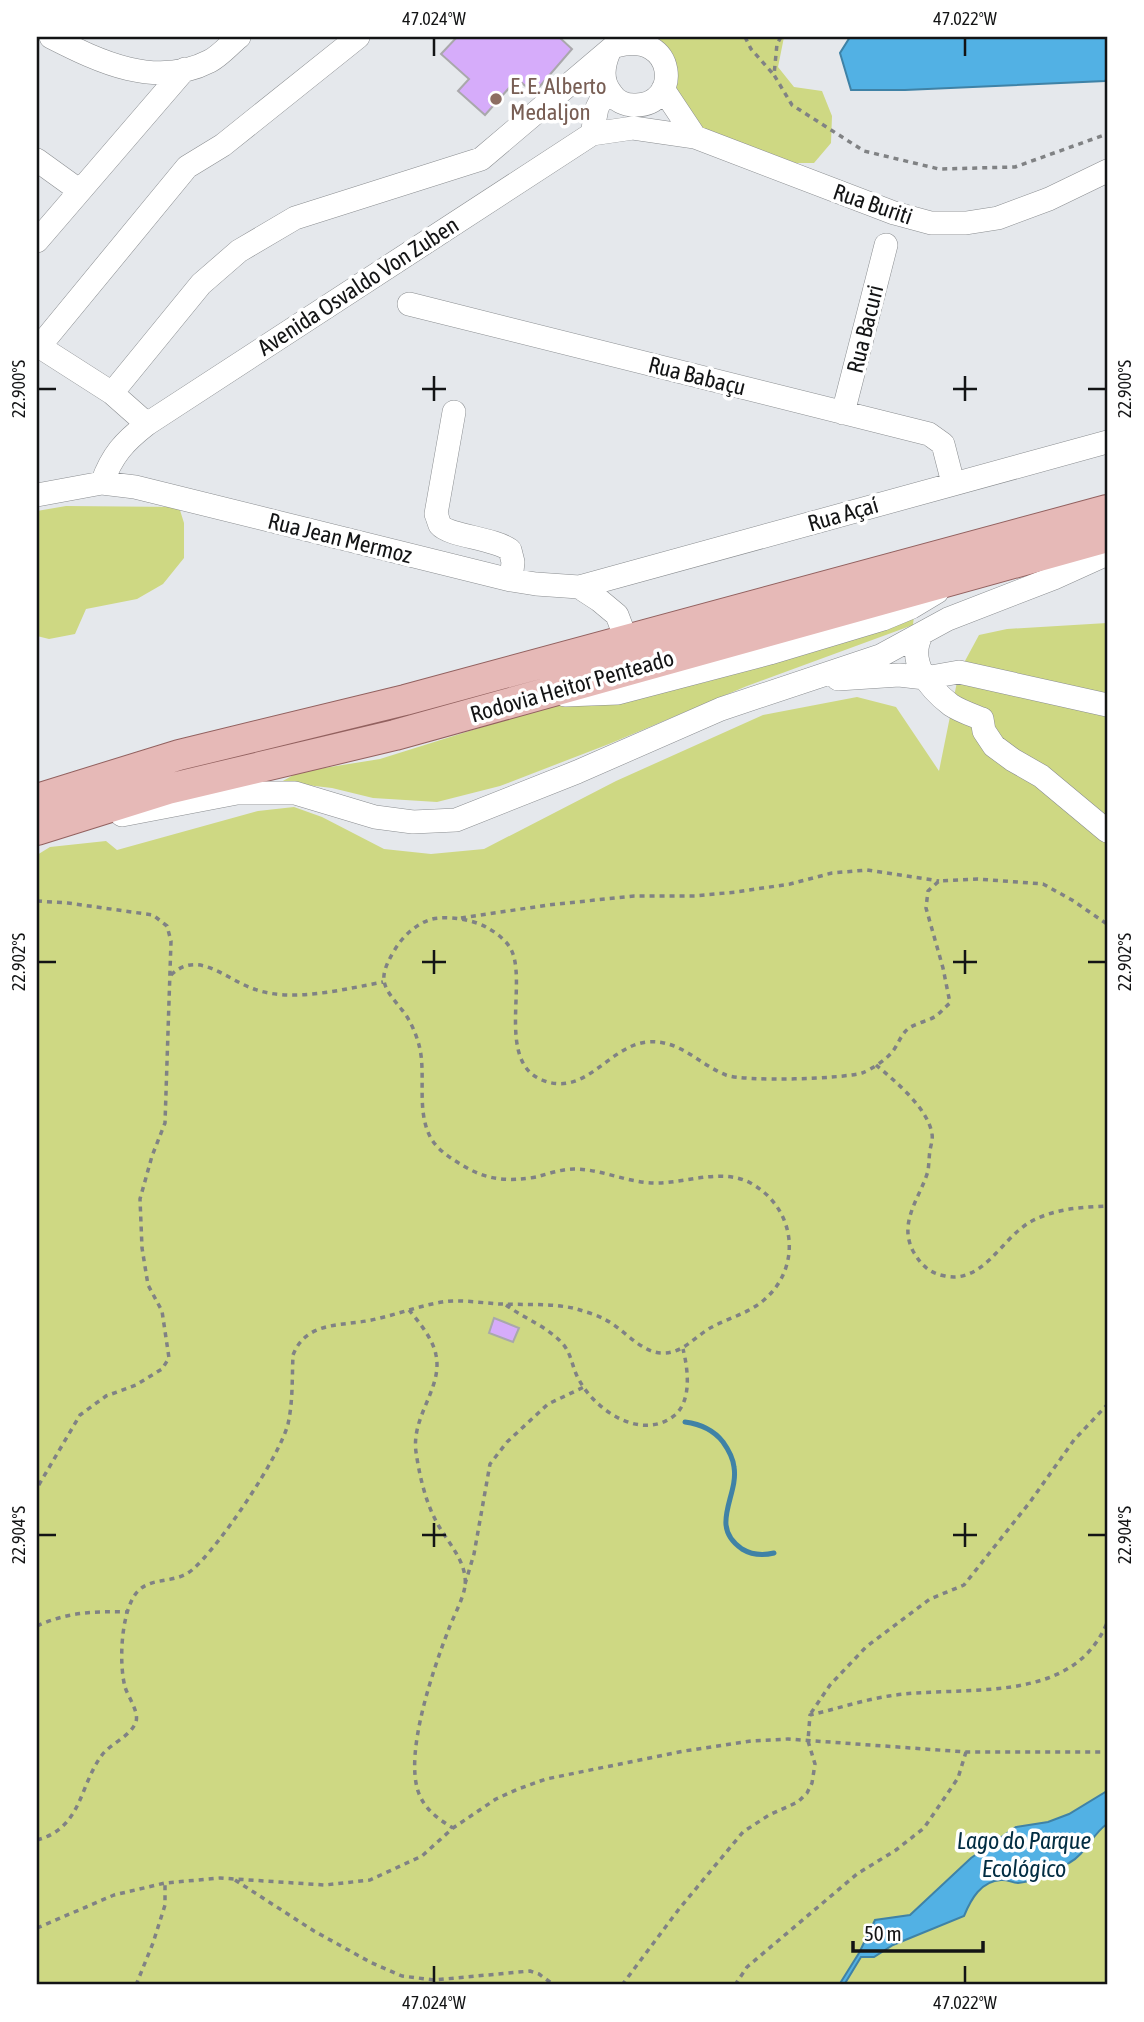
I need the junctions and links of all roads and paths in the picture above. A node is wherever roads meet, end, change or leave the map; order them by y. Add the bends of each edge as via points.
1 (51, 37) edge
2 (239, 37) edge
3 (358, 37) edge
4 (745, 37) edge
5 (781, 37) edge
6 (613, 43) edge
7 (654, 43) edge
8 (185, 69) junction
9 (775, 75) junction
10 (607, 88) junction
11 (663, 89) junction
12 (636, 106) junction
13 (654, 130) junction
14 (592, 134) junction
15 (1107, 134) edge
16 (695, 137) junction
17 (37, 160) edge
18 (1107, 171) edge
19 (80, 191) junction
20 (37, 241) edge
21 (886, 245) dead end
22 (409, 304) dead end
23 (38, 346) edge
24 (112, 393) junction
25 (454, 412) dead end
26 (843, 413) junction
27 (147, 424) junction
28 (1107, 442) edge
29 (102, 483) junction
30 (953, 483) junction
31 (37, 495) edge
32 (1107, 510) edge
33 (1107, 537) edge
34 (1107, 554) edge
35 (511, 580) junction
36 (579, 587) junction
37 (922, 634) junction
38 (626, 639) junction
39 (925, 678) junction
40 (810, 680) junction
41 (1107, 705) edge
42 (37, 799) edge
43 (37, 831) edge
44 (1107, 831) edge
45 (939, 881) junction
46 (37, 901) edge
47 (456, 919) junction
48 (1107, 925) edge
49 (171, 975) junction
50 (383, 982) junction
51 (876, 1065) junction
52 (1107, 1206) edge
53 (505, 1304) junction
54 (409, 1310) junction
55 (683, 1349) junction
56 (584, 1387) junction
57 (1107, 1405) edge
58 (37, 1488) edge
59 (465, 1586) junction
60 (128, 1612) junction
61 (1107, 1623) edge
62 (37, 1626) edge
63 (810, 1715) junction
64 (808, 1741) junction
65 (966, 1752) junction
66 (1107, 1752) edge
67 (453, 1828) junction
68 (37, 1840) edge
69 (234, 1879) junction
70 (165, 1883) junction
71 (37, 1928) edge
72 (1107, 1982) edge
73 (136, 1985) edge
74 (554, 1985) edge
75 (622, 1985) edge
76 (735, 1985) edge
77 (1098, 1985) edge

1 - 8 street via 96,60 130,69 157,73
2 - 8 street via 211,60
3 - 23 street via 223,145 187,167
4 - 9 path
5 - 9 path
6 - 7 street
6 - 10 street via 604,71
6 - 24 street via 481,159 295,218 239,251 201,284
7 - 11 street via 667,69
8 - 19 street
9 - 15 path via 792,105 864,151 939,169 1015,167
10 - 12 street via 619,101
10 - 14 street
11 - 12 street via 652,101
11 - 16 street
12 - 13 street via 639,117
13 - 14 street, Rua Buriti
13 - 16 street, Rua Buriti
14 - 27 street, Avenida Osvaldo Von Zuben
16 - 18 street, Rua Buriti via 931,223 998,218
17 - 19 street
19 - 20 street
21 - 26 street, Rua Bacuri
22 - 26 street, Rua Babaçu
23 - 24 street
24 - 27 street
25 - 35 street via 436,514 448,531 500,543 510,550
26 - 30 street, Rua Babaçu via 929,434 943,444
27 - 29 street, Avenida Osvaldo Von Zuben via 111,459
28 - 30 street, Rua Açaí
29 - 31 street, Rua Jean Mermoz
29 - 35 street, Rua Jean Mermoz via 135,487
30 - 36 street, Rua Açaí
32 - 38 main road, Rodovia Heitor Penteado
33 - 43 main road, Rodovia Heitor Penteado via 394,735 168,789
34 - 37 street
35 - 36 street, Rua Jean Mermoz
36 - 38 street via 617,615
37 - 39 street via 915,645 916,664
37 - 40 street via 880,656
38 - 42 main road, Rodovia Heitor Penteado via 405,700 179,755
39 - 40 street
39 - 41 street via 959,672
39 - 44 street via 951,705 982,719 993,746 1041,776
40 - 43 street via 721,709 456,820 413,822 375,817 295,793 237,793
45 - 47 path via 867,870 736,892 634,896
45 - 48 path via 1043,884
45 - 51 path via 928,891 926,908 950,1003 905,1030 892,1053
46 - 49 path via 153,915 167,926
47 - 50 path via 422,922 410,931 394,950
47 - 51 path via 486,927 505,940 513,954 517,1048 533,1074 545,1081 580,1080 623,1051 652,1042 682,1048 729,1076 754,1079 864,1073
49 - 50 path via 181,965 195,963 254,990 289,994
49 - 58 path via 165,1123 140,1199 148,1285 162,1311 169,1358 162,1369 106,1396 80,1415
50 - 55 path via 421,1050 422,1101 432,1140 480,1177 510,1180 571,1169 636,1183 730,1176 751,1182 768,1196 789,1230 786,1271 764,1300
51 - 52 path via 921,1110 932,1134 928,1171 909,1220 909,1242 932,1273 956,1279 979,1270 1032,1221 1069,1209
53 - 54 path via 447,1301
53 - 55 path via 574,1308 604,1319 649,1350 663,1354
53 - 56 path via 564,1345
54 - 59 path via 436,1353 437,1368 420,1415 416,1451 434,1518 463,1569
54 - 60 path via 376,1320 338,1323 307,1334 293,1355 287,1426 260,1480 191,1571 141,1586
55 - 56 path via 686,1396 682,1409 665,1423 632,1424 596,1401
56 - 59 path via 548,1404 490,1464
57 - 63 path via 1074,1440 964,1585 930,1599 866,1647 830,1685
59 - 67 path via 431,1681 413,1769 418,1793 432,1815
60 - 62 path via 66,1615
60 - 68 path via 122,1668 136,1722 104,1753 67,1822
61 - 63 path via 1084,1656 1059,1674 1029,1685 889,1696
63 - 64 path
64 - 65 path
64 - 67 path via 751,1741 546,1779 496,1799
64 - 75 path via 815,1764 807,1793 743,1832
65 - 66 path
65 - 76 path via 958,1778 925,1828 857,1874 747,1967
67 - 69 path via 422,1856 370,1880 325,1885
69 - 70 path
69 - 74 path via 314,1931 402,1976 433,1980 530,1971
70 - 71 path via 114,1895
70 - 73 path via 165,1905
72 - 77 path

